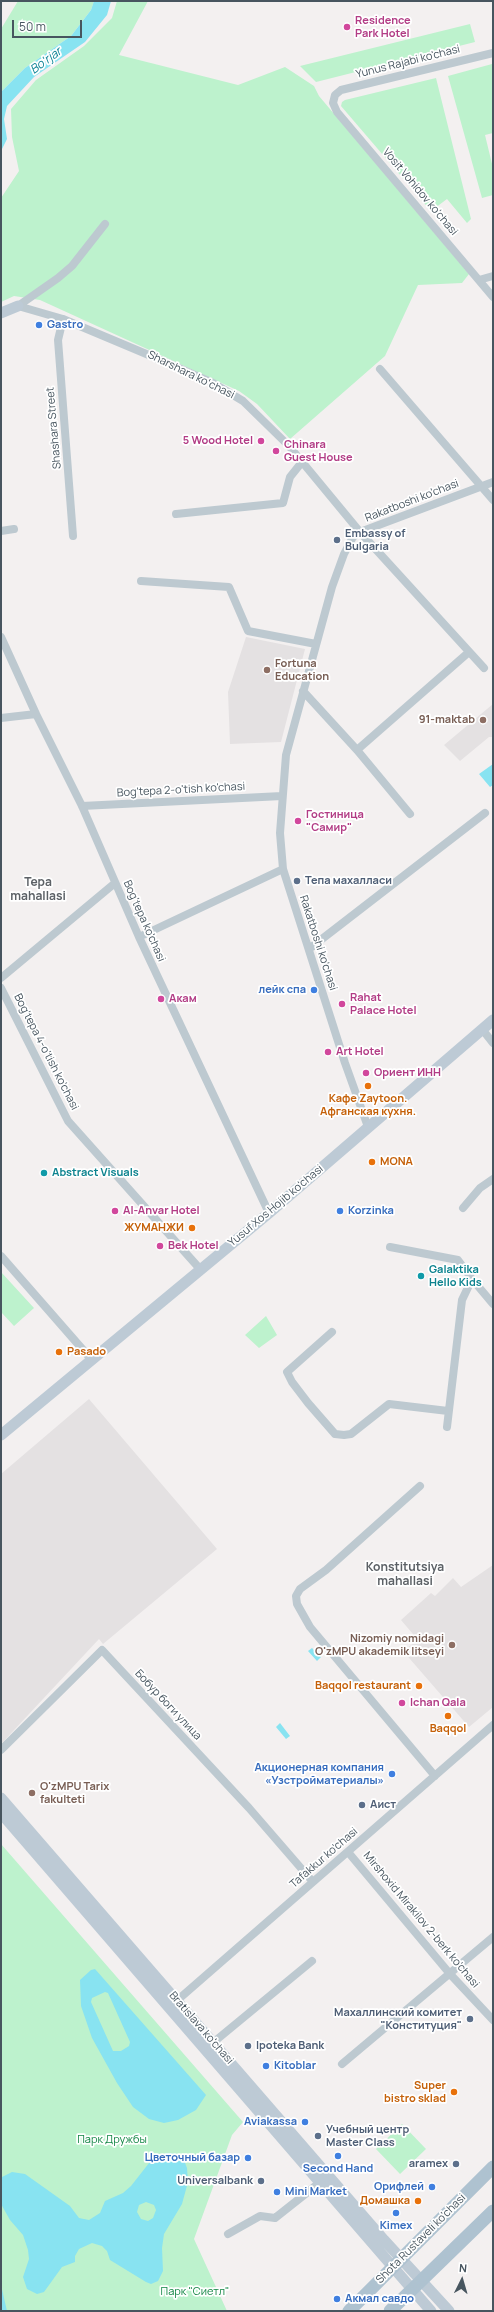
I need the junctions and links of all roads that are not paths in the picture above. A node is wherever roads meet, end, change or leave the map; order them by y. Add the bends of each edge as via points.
1 (493, 53) edge
2 (333, 100) joint
3 (105, 224) dead end
4 (493, 276) edge
5 (479, 280) junction
6 (493, 297) edge
7 (18, 306) junction
8 (1, 313) edge
9 (63, 319) junction
10 (380, 369) dead end
11 (302, 462) junction
12 (493, 482) edge
13 (481, 486) junction
14 (493, 500) edge
15 (176, 514) dead end
16 (14, 530) dead end
17 (1, 531) edge
18 (360, 532) junction
19 (73, 536) dead end
20 (141, 581) dead end
21 (1, 637) edge
22 (316, 644) junction
23 (469, 652) junction
24 (484, 668) dead end
25 (303, 691) junction
26 (36, 714) junction
27 (1, 718) edge
28 (357, 750) junction
29 (282, 796) junction
30 (82, 806) junction
31 (485, 813) dead end
32 (410, 814) dead end
33 (283, 869) junction
34 (116, 883) junction
35 (139, 937) junction
36 (309, 949) junction
37 (1, 978) edge
38 (1, 988) edge
39 (493, 1020) edge
40 (482, 1029) junction
41 (493, 1043) edge
42 (368, 1126) junction
43 (493, 1179) edge
44 (463, 1208) dead end
45 (269, 1213) junction
46 (390, 1247) dead end
47 (1, 1256) edge
48 (200, 1269) junction
49 (472, 1279) junction
50 (493, 1304) edge
51 (332, 1332) dead end
52 (91, 1360) junction
53 (448, 1411) junction
54 (447, 1427) dead end
55 (1, 1435) edge
56 (420, 1486) dead end
57 (493, 1725) edge
58 (1, 1750) edge
59 (435, 1776) junction
60 (1, 1798) edge
61 (1, 1813) edge
62 (348, 1852) junction
63 (313, 1882) junction
64 (493, 1937) edge
65 (312, 1961) dead end
66 (450, 1974) junction
67 (173, 2004) junction
68 (493, 2020) edge
69 (209, 2046) junction
70 (342, 2064) dead end
71 (493, 2167) edge
72 (324, 2178) junction
73 (493, 2211) edge
74 (228, 2234) dead end
75 (397, 2262) junction
76 (418, 2285) junction
77 (349, 2311) edge
78 (390, 2311) edge
79 (431, 2311) edge
80 (449, 2311) edge

1 - 2 street, Yunus Rajabi ko'chasi via 341,90
2 - 5 street, Vosit Vohidov ko'chasi via 337,112
3 - 7 street via 72,266
4 - 5 street
5 - 6 street, Vosit Vohidov ko'chasi
7 - 8 main road
7 - 9 street, Sharshara koʻchasi
9 - 11 street, Sharshara koʻchasi via 193,374 234,395 254,410
9 - 19 street, Shashara Street via 58,348
10 - 13 street
11 - 15 street via 290,477 283,503
11 - 18 street, Sharshara koʻchasi
12 - 13 street, Rakatboshi ko'chasi
13 - 14 street
13 - 18 street, Rakatboshi ko'chasi
16 - 17 street
18 - 22 street, Rakatboshi ko'chasi via 344,554
18 - 23 street, Sharshara koʻchasi
20 - 22 street via 229,587 248,631
21 - 26 street, Bog'tepa ko'chasi
22 - 25 street, Rakatboshi ko'chasi
23 - 24 street, Sharshara koʻchasi
23 - 28 street
25 - 28 street
25 - 29 street, Rakatboshi ko'chasi via 286,755
26 - 27 street
26 - 30 street, Bog'tepa ko'chasi
28 - 32 street
29 - 30 street, Bog'tepa 2-o'tish ko'chasi
29 - 33 street, Rakatboshi ko'chasi via 280,846
30 - 34 street, Bog'tepa ko'chasi
31 - 36 street
33 - 35 street
33 - 36 street, Rakatboshi ko'chasi
34 - 35 street, Bog'tepa ko'chasi
34 - 37 street
35 - 45 street, Bog'tepa ko'chasi
36 - 42 street, Rakatboshi ko'chasi
38 - 48 street, Bog'tepa 4-o'tish ko'chasi via 68,1121
39 - 40 main road, Yusuf Xos Hojib ko'chasi
40 - 41 street
40 - 42 main road, Yusuf Xos Hojib ko'chasi
42 - 45 main road, Yusuf Xos Hojib ko'chasi
43 - 44 street via 480,1188
45 - 48 main road, Yusuf Xos Hojib ko'chasi
46 - 49 street via 458,1260
47 - 52 street
48 - 52 main road, Yusuf Xos Hojib ko'chasi
49 - 50 street
49 - 53 street via 462,1300
51 - 53 street via 287,1372 308,1403 335,1434 351,1434 388,1404
52 - 55 main road, Yusuf Xos Hojib ko'chasi
53 - 54 street
56 - 59 street via 326,1570 300,1589 296,1596 297,1604 310,1627
57 - 59 street, Tafakkur ko'chasi
58 - 63 street, Бобур боги улица via 102,1650 249,1808
59 - 62 street, Tafakkur ko'chasi
60 - 67 main road, Bratislava ko'chasi
61 - 67 main road, Bratislava ko'chasi
62 - 63 street, Tafakkur ko'chasi
62 - 66 street, Mirshoxid Mirakilov 2-berk ko'chasi
63 - 67 street, Tafakkur ko'chasi
64 - 66 street
65 - 69 street
66 - 68 street, Mirshoxid Mirakilov 2-berk ko'chasi
66 - 70 street
67 - 69 main road, Bratislava ko'chasi
69 - 72 main road, Bratislava ko'chasi
71 - 75 main road, Shota Rustaveli ko'chasi
72 - 74 street via 275,2218 260,2216
72 - 75 main road, Bratislava ko'chasi
73 - 76 main road
75 - 76 main road, Bratislava ko'chasi
75 - 77 main road, Shota Rustaveli ko'chasi
76 - 78 main road
76 - 79 main road
76 - 80 main road

